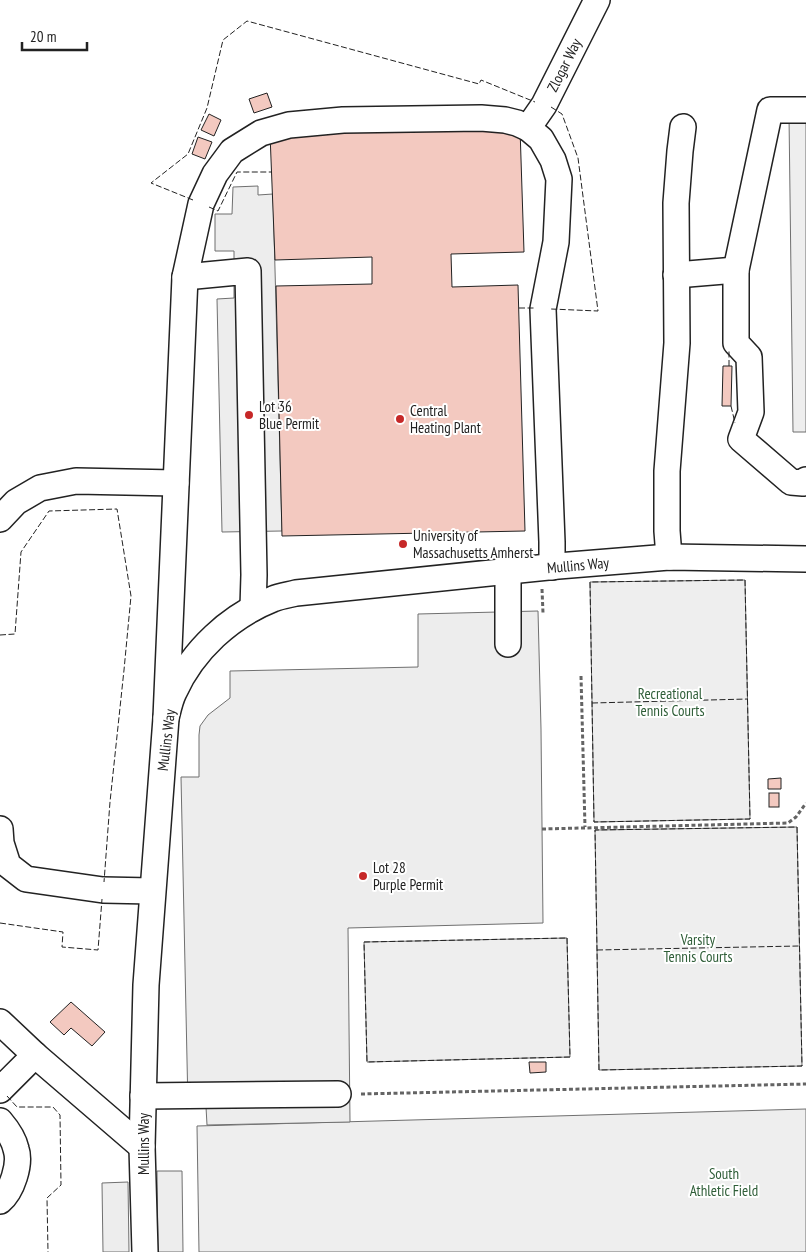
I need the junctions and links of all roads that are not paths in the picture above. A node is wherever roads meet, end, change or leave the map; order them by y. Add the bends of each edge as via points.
1 (597, 0) edge
2 (806, 110) edge
3 (683, 127) dead end
4 (528, 128) junction
5 (736, 270) junction
6 (676, 275) junction
7 (185, 277) junction
8 (806, 480) edge
9 (176, 483) junction
10 (0, 519) edge
11 (669, 557) junction
12 (806, 559) edge
13 (508, 572) junction
14 (547, 574) junction
15 (253, 608) junction
16 (508, 644) dead end
17 (166, 718) junction
18 (0, 829) edge
19 (152, 891) junction
20 (0, 1022) edge
21 (35, 1055) junction
22 (0, 1090) edge
23 (338, 1094) road end
24 (143, 1096) junction
25 (0, 1121) edge
26 (142, 1147) junction
27 (0, 1201) edge
28 (145, 1252) edge

1 - 4 street, Zlogar Way via 544,105
2 - 5 street via 770,110
3 - 6 street via 676,203
4 - 7 street via 505,120 481,118 353,119 289,125 260,133 232,151 215,174 201,204
4 - 14 street via 541,139 559,179 556,242 543,309 552,542
5 - 6 street
5 - 8 street via 736,343 749,357 751,412 741,439 791,482
6 - 11 street via 677,343 667,471
7 - 9 street
7 - 15 street via 248,271
9 - 10 street via 76,481 40,488 16,502
9 - 17 street
11 - 12 street, Mullins Way
11 - 14 street, Mullins Way
13 - 14 street, Mullins Way
13 - 15 street, Mullins Way via 296,593
13 - 16 street
15 - 17 street, Mullins Way via 206,644 182,677
17 - 19 street, Mullins Way
18 - 19 street via 8,865 26,879 103,890
19 - 24 street, Mullins Way
20 - 21 street
21 - 22 street
21 - 26 street
23 - 24 street
24 - 26 street, Mullins Way
25 - 27 street via 16,1149 17,1170
26 - 28 street, Mullins Way

